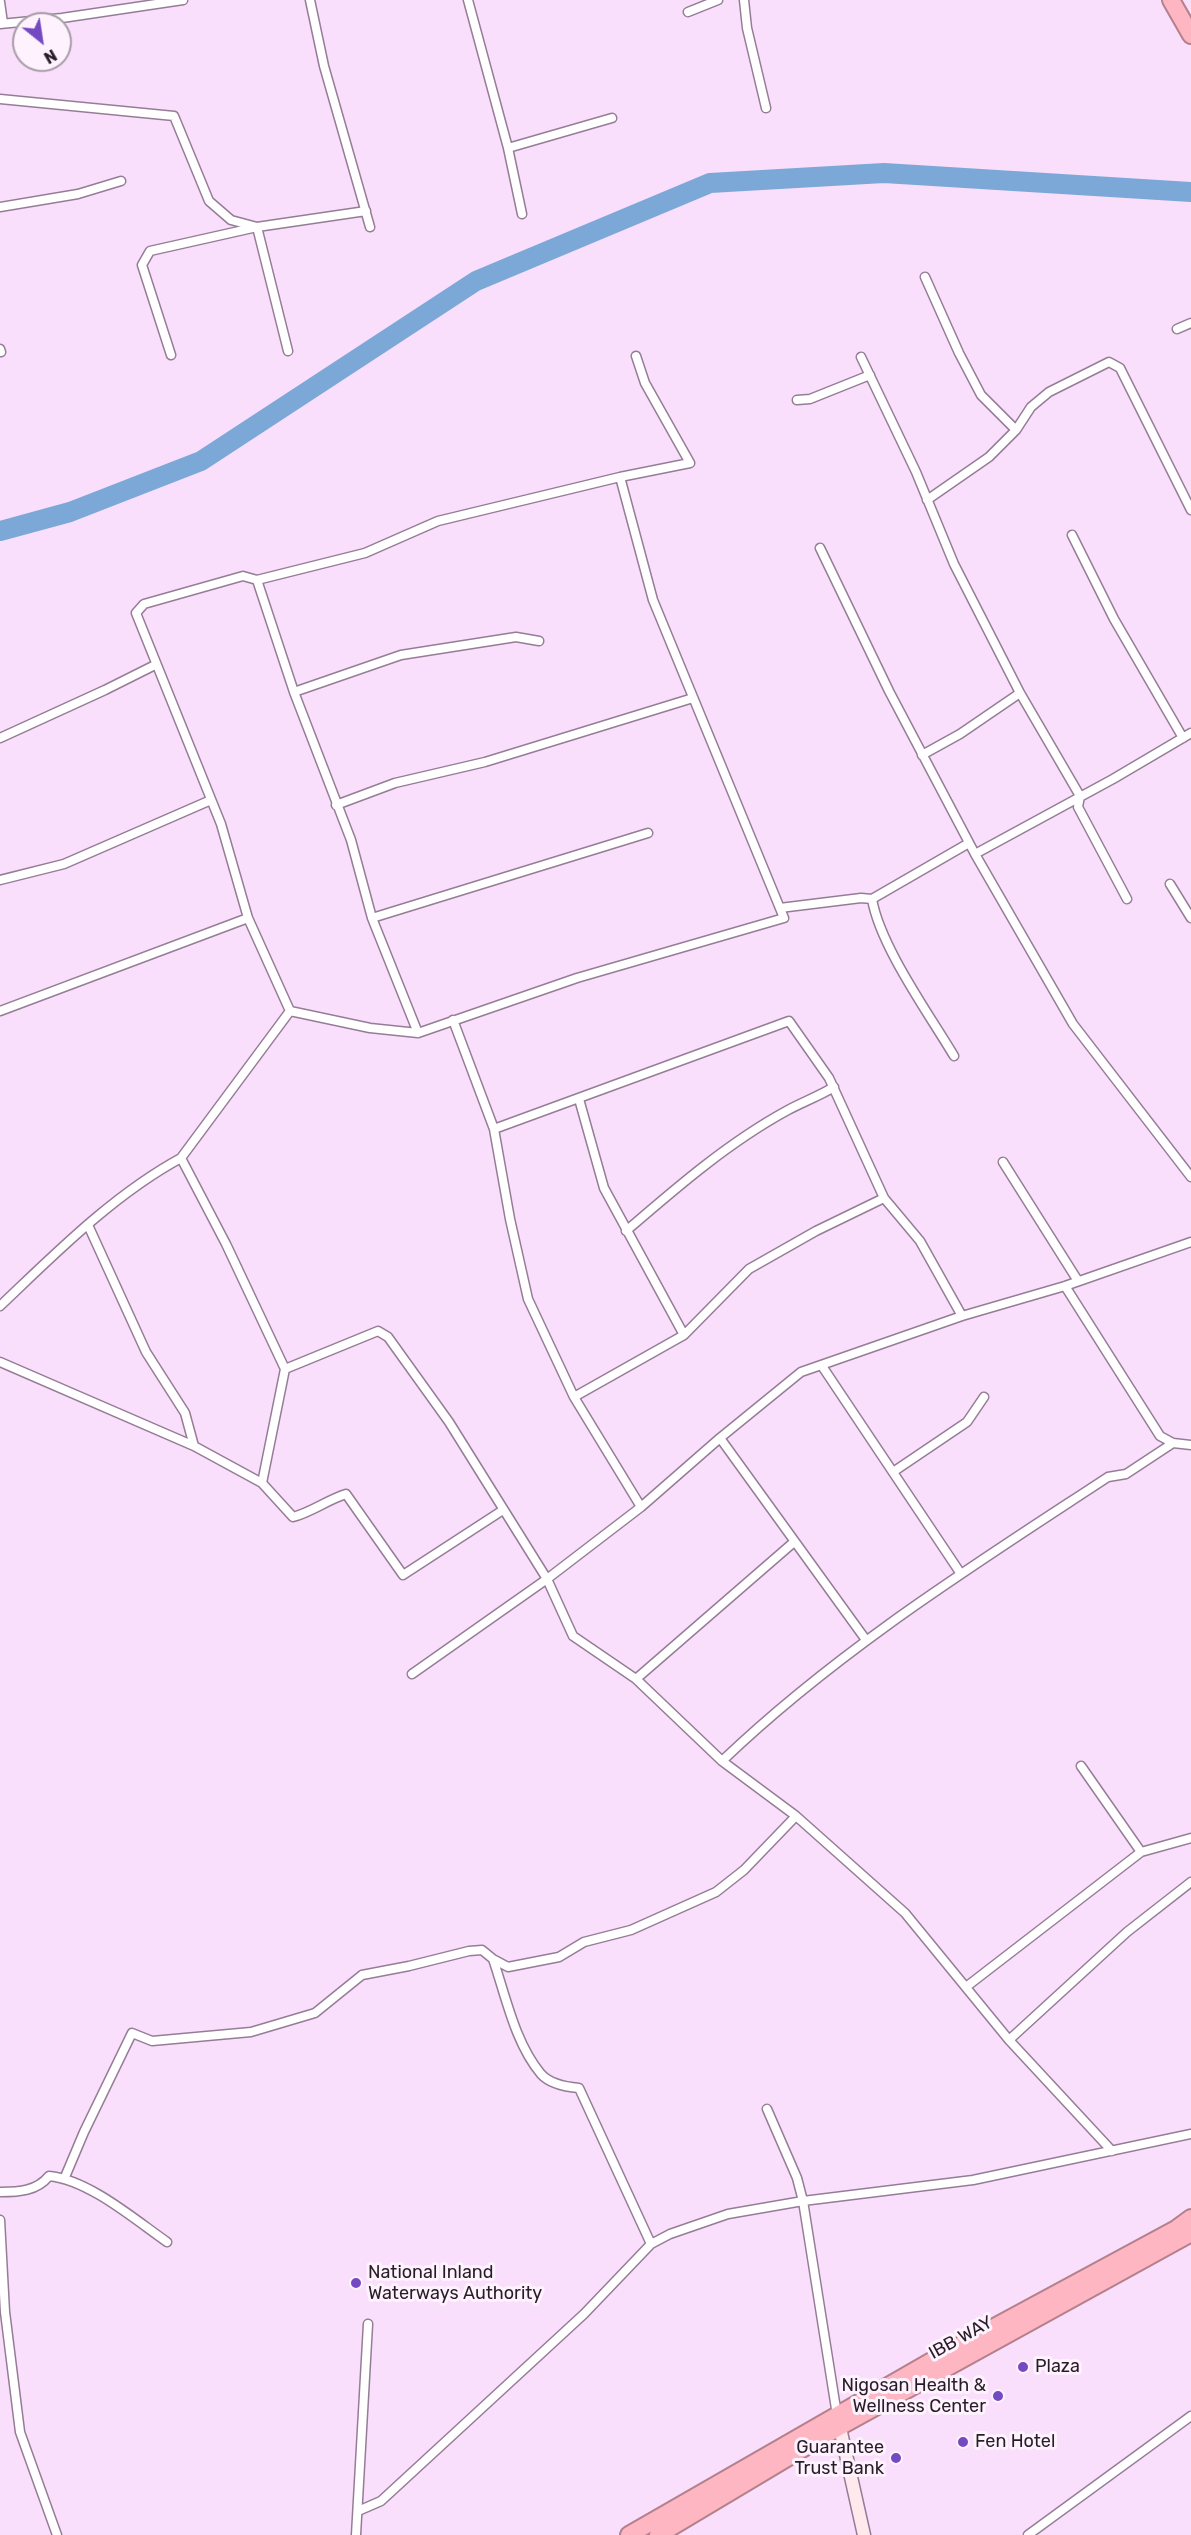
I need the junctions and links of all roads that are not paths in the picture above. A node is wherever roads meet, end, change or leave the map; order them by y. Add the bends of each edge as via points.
1 (183, 0) edge
2 (310, 0) edge
3 (468, 0) edge
4 (718, 0) edge
5 (744, 0) edge
6 (1171, 0) edge
7 (0, 2) edge
8 (688, 12) dead end
9 (1, 23) edge
10 (1191, 35) edge
11 (0, 99) edge
12 (766, 108) dead end
13 (612, 118) dead end
14 (508, 148) junction
15 (121, 181) dead end
16 (0, 207) edge
17 (366, 211) junction
18 (522, 214) dead end
19 (257, 227) junction
20 (370, 227) dead end
21 (925, 277) dead end
22 (1191, 323) edge
23 (1177, 329) dead end
24 (288, 351) dead end
25 (171, 355) dead end
26 (636, 356) dead end
27 (861, 357) dead end
28 (870, 375) junction
29 (796, 400) dead end
30 (1016, 430) junction
31 (620, 477) junction
32 (927, 500) junction
33 (1191, 510) edge
34 (1072, 535) dead end
35 (820, 548) dead end
36 (257, 580) junction
37 (539, 641) dead end
38 (155, 664) junction
39 (294, 692) junction
40 (1020, 693) junction
41 (693, 698) junction
42 (1187, 736) edge
43 (0, 738) edge
44 (922, 755) junction
45 (1080, 796) junction
46 (211, 800) junction
47 (336, 805) junction
48 (648, 833) dead end
49 (969, 843) junction
50 (975, 854) junction
51 (0, 880) edge
52 (1170, 884) dead end
53 (872, 899) junction
54 (1126, 899) dead end
55 (780, 908) junction
56 (248, 918) junction
57 (372, 918) junction
58 (1191, 918) edge
59 (0, 1011) edge
60 (290, 1011) junction
61 (453, 1020) junction
62 (418, 1033) junction
63 (954, 1056) dead end
64 (834, 1088) junction
65 (579, 1099) junction
66 (495, 1129) junction
67 (181, 1158) junction
68 (1003, 1162) dead end
69 (1191, 1177) edge
70 (884, 1198) junction
71 (88, 1225) junction
72 (626, 1231) junction
73 (1191, 1242) edge
74 (1078, 1281) junction
75 (1065, 1286) junction
76 (0, 1306) edge
77 (962, 1316) junction
78 (684, 1335) junction
79 (0, 1362) edge
80 (822, 1366) junction
81 (285, 1369) junction
82 (574, 1397) junction
83 (984, 1397) dead end
84 (720, 1438) junction
85 (1173, 1443) junction
86 (1191, 1445) edge
87 (194, 1446) junction
88 (893, 1472) junction
89 (262, 1483) junction
90 (641, 1508) junction
91 (503, 1510) junction
92 (794, 1542) junction
93 (961, 1574) junction
94 (547, 1579) junction
95 (866, 1640) junction
96 (412, 1674) dead end
97 (636, 1679) junction
98 (722, 1761) junction
99 (1081, 1766) dead end
100 (796, 1816) junction
101 (1191, 1838) edge
102 (1141, 1852) junction
103 (1191, 1882) edge
104 (493, 1959) junction
105 (966, 1987) junction
106 (1010, 2040) junction
107 (767, 2109) dead end
108 (1191, 2134) edge
109 (1112, 2151) junction
110 (65, 2177) junction
111 (0, 2192) edge
112 (803, 2201) junction
113 (1191, 2218) edge
114 (0, 2220) edge
115 (1191, 2233) edge
116 (167, 2242) dead end
117 (651, 2244) junction
118 (2, 2312) edge
119 (368, 2324) dead end
120 (1191, 2416) edge
121 (838, 2421) junction
122 (358, 2511) junction
123 (57, 2535) edge
124 (356, 2535) edge
125 (629, 2535) edge
126 (658, 2535) edge
127 (864, 2535) edge
128 (1028, 2535) edge

1 - 9 street
2 - 17 street via 324,66
3 - 14 street
4 - 8 street
5 - 12 street
6 - 10 highway
7 - 9 street
11 - 19 street via 174,116 209,201 231,220
13 - 14 street
14 - 18 street
15 - 16 street via 78,194
17 - 19 street
17 - 20 street
19 - 24 street
19 - 25 street via 150,250 142,265
21 - 30 street via 981,395
22 - 23 street
26 - 31 street via 645,383 690,463
27 - 28 street
28 - 29 street via 810,399
28 - 32 street
30 - 32 street via 980,465
30 - 33 street via 1031,407 1049,392 1109,362 1120,368
31 - 36 street via 438,521 365,553
31 - 41 street via 653,600
32 - 40 street via 954,564
34 - 42 street via 1114,619
35 - 44 street
36 - 38 street via 243,576 144,604 136,618
36 - 39 street
37 - 39 street via 516,637 423,651
38 - 43 street
38 - 46 street
39 - 47 street
40 - 44 street
40 - 45 street
41 - 47 street via 485,762 395,783
41 - 55 street
42 - 45 street
44 - 49 street
45 - 50 street
45 - 54 street via 1078,807
46 - 51 street via 64,864
46 - 56 street via 222,824
47 - 57 street via 351,840
48 - 57 street
49 - 50 street
49 - 53 street
50 - 69 street via 1073,1024
52 - 58 street
53 - 55 street
53 - 63 street via 890,947
55 - 61 street via 784,918 577,978
56 - 59 street
56 - 60 street
57 - 62 street
60 - 62 street via 370,1028
60 - 67 street
61 - 62 street
61 - 66 street
64 - 65 street via 789,1021
64 - 70 street
64 - 72 street via 742,1139 695,1172
65 - 66 street
65 - 72 street via 604,1188
66 - 82 street via 528,1299
67 - 71 street via 154,1172
67 - 81 street
68 - 74 street
70 - 77 street via 920,1241
70 - 78 street via 749,1269
71 - 76 street
71 - 87 street via 146,1352 186,1413
72 - 78 street
73 - 74 street
74 - 75 street
75 - 77 street
75 - 85 street via 1160,1436
77 - 80 street
78 - 82 street
79 - 87 street
80 - 84 street via 801,1372
80 - 88 street
81 - 89 street
81 - 91 street via 378,1331 388,1337 449,1422
82 - 90 street
83 - 88 street via 967,1422
84 - 90 street
84 - 92 street
85 - 86 street
85 - 93 street via 1126,1474 1108,1477
87 - 89 street
88 - 93 street
89 - 91 street via 293,1517 346,1494 403,1575
90 - 94 street
91 - 94 street
92 - 95 street
92 - 97 street
93 - 95 street
94 - 96 street
94 - 97 street via 573,1636
95 - 98 street via 766,1719
97 - 98 street
98 - 100 street
99 - 102 street
100 - 104 street via 744,1870 716,1892 632,1930 584,1942 559,1957 508,1967
100 - 105 street via 905,1913
101 - 102 street
102 - 105 street
103 - 106 street via 1127,1932
104 - 110 street via 482,1950 469,1951 362,1975 315,2013 251,2032 152,2041 132,2033
104 - 117 street via 519,2037 542,2076 565,2087 579,2088
105 - 106 street
106 - 109 street
107 - 112 street
108 - 109 street
109 - 112 street via 973,2180
110 - 111 street via 50,2176 42,2184 19,2192
110 - 116 street
112 - 117 street via 728,2214
112 - 121 street
113 - 121 highway via 947,2352
114 - 118 street
115 - 121 highway, IBB WAY
117 - 122 street via 506,2388 381,2501
118 - 123 street via 20,2432
119 - 122 street
120 - 128 street
121 - 125 highway
121 - 126 highway, IBB WAY
121 - 127 street
122 - 124 street

